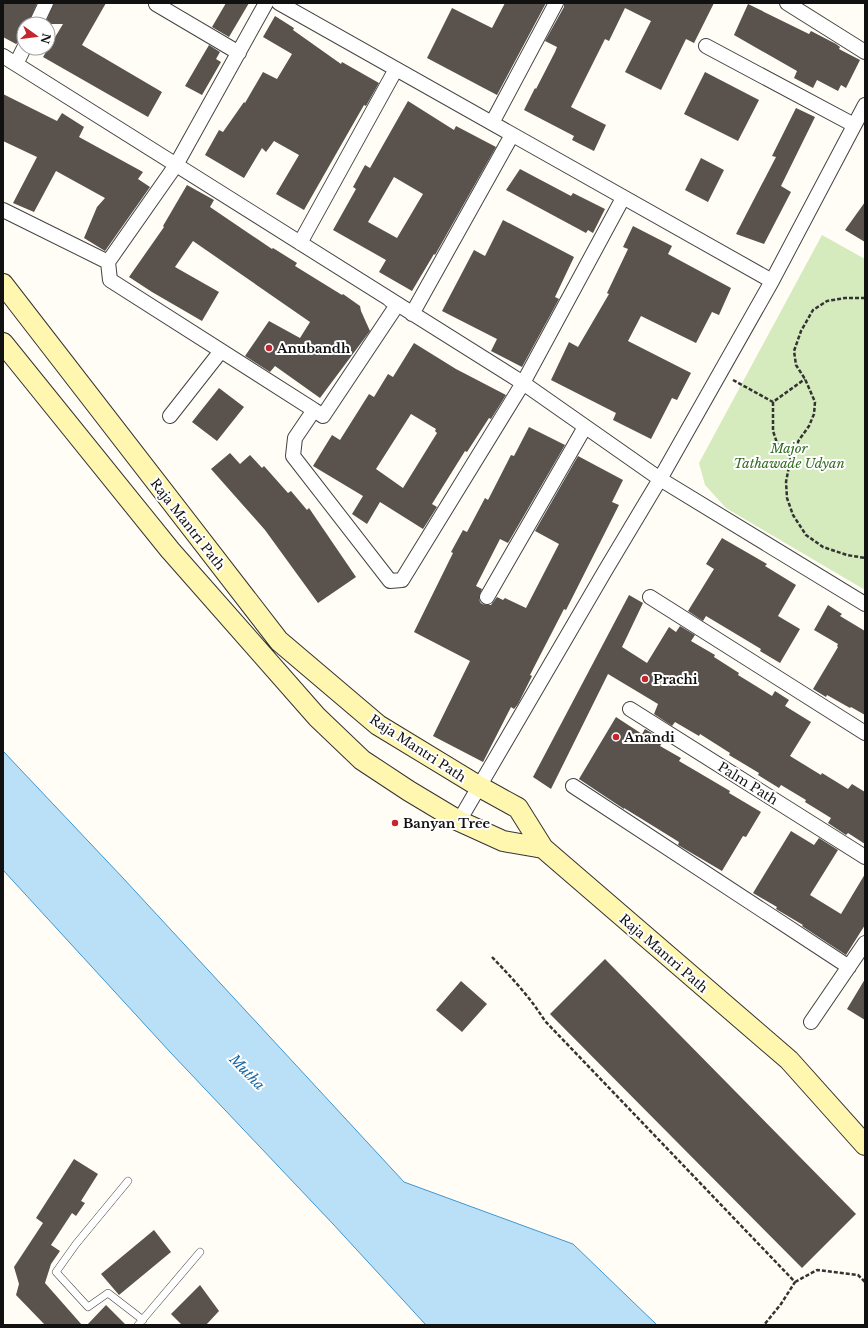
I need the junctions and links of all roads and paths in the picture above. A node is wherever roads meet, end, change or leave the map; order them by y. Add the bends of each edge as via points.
1 (46, 3) edge
2 (266, 3) edge
3 (279, 3) edge
4 (556, 3) edge
5 (787, 3) edge
6 (156, 4) dead end
7 (40, 16) edge
8 (706, 46) dead end
9 (865, 52) edge
10 (239, 53) junction
11 (3, 56) edge
12 (20, 56) edge
13 (16, 64) junction
14 (396, 69) junction
15 (865, 105) edge
16 (492, 123) junction
17 (854, 125) junction
18 (512, 135) junction
19 (176, 165) junction
20 (623, 198) junction
21 (3, 210) edge
22 (300, 243) junction
23 (108, 262) junction
24 (772, 281) junction
25 (3, 284) edge
26 (865, 298) edge
27 (388, 299) junction
28 (412, 314) junction
29 (3, 343) edge
30 (221, 351) junction
31 (720, 373) junction
32 (805, 379) junction
33 (523, 383) junction
34 (773, 402) junction
35 (314, 410) junction
36 (170, 416) dead end
37 (585, 427) junction
38 (791, 456) junction
39 (660, 479) junction
40 (865, 558) edge
41 (487, 597) dead end
42 (650, 597) dead end
43 (865, 604) edge
44 (630, 709) dead end
45 (865, 733) edge
46 (574, 786) dead end
47 (480, 787) junction
48 (459, 821) junction
49 (542, 848) junction
50 (865, 857) edge
51 (865, 943) edge
52 (492, 957) dead end
53 (849, 967) junction
54 (811, 1022) dead end
55 (865, 1145) edge
56 (128, 1181) dead end
57 (200, 1252) dead end
58 (795, 1282) junction
59 (865, 1282) edge
60 (141, 1322) edge
61 (764, 1325) edge

1 - 7 street
2 - 10 street
3 - 14 street
4 - 16 street
5 - 9 street
6 - 10 street
8 - 17 street
10 - 19 street
11 - 13 street
12 - 13 street
13 - 19 street
14 - 16 street
14 - 22 street
15 - 17 street
16 - 18 street
17 - 24 street
18 - 20 street
18 - 28 street
19 - 22 street
19 - 23 street
20 - 24 street
20 - 33 street
21 - 23 street
22 - 27 street
23 - 30 street via 110,280
24 - 31 street
25 - 47 main road, Raja Mantri Path via 279,641 378,725
26 - 32 path via 827,301 813,310 800,331 794,351 796,365
27 - 28 street
27 - 35 street via 397,305 332,403 323,416
28 - 33 street
29 - 48 main road via 170,550 317,717 362,760
30 - 35 street
30 - 36 street
31 - 34 path
31 - 39 street
32 - 34 path
32 - 38 path via 815,402 814,414
33 - 35 street via 402,580 390,581 293,456 295,438
33 - 37 street
34 - 38 path via 773,431 778,446
37 - 39 street
37 - 41 street
38 - 40 path via 786,482 787,498 793,515 806,535 823,547
39 - 43 street
39 - 47 street
42 - 45 street
44 - 50 street, Palm Path
46 - 53 street
47 - 48 street
47 - 49 main road, Raja Mantri Path via 518,808
48 - 49 main road via 503,841
49 - 55 main road, Raja Mantri Path via 789,1060
51 - 53 street
52 - 58 path via 517,983 544,1021
53 - 54 street
56 - 60 lane via 56,1272 88,1307 108,1293
57 - 60 lane
58 - 59 path via 817,1270 858,1275
58 - 61 path

